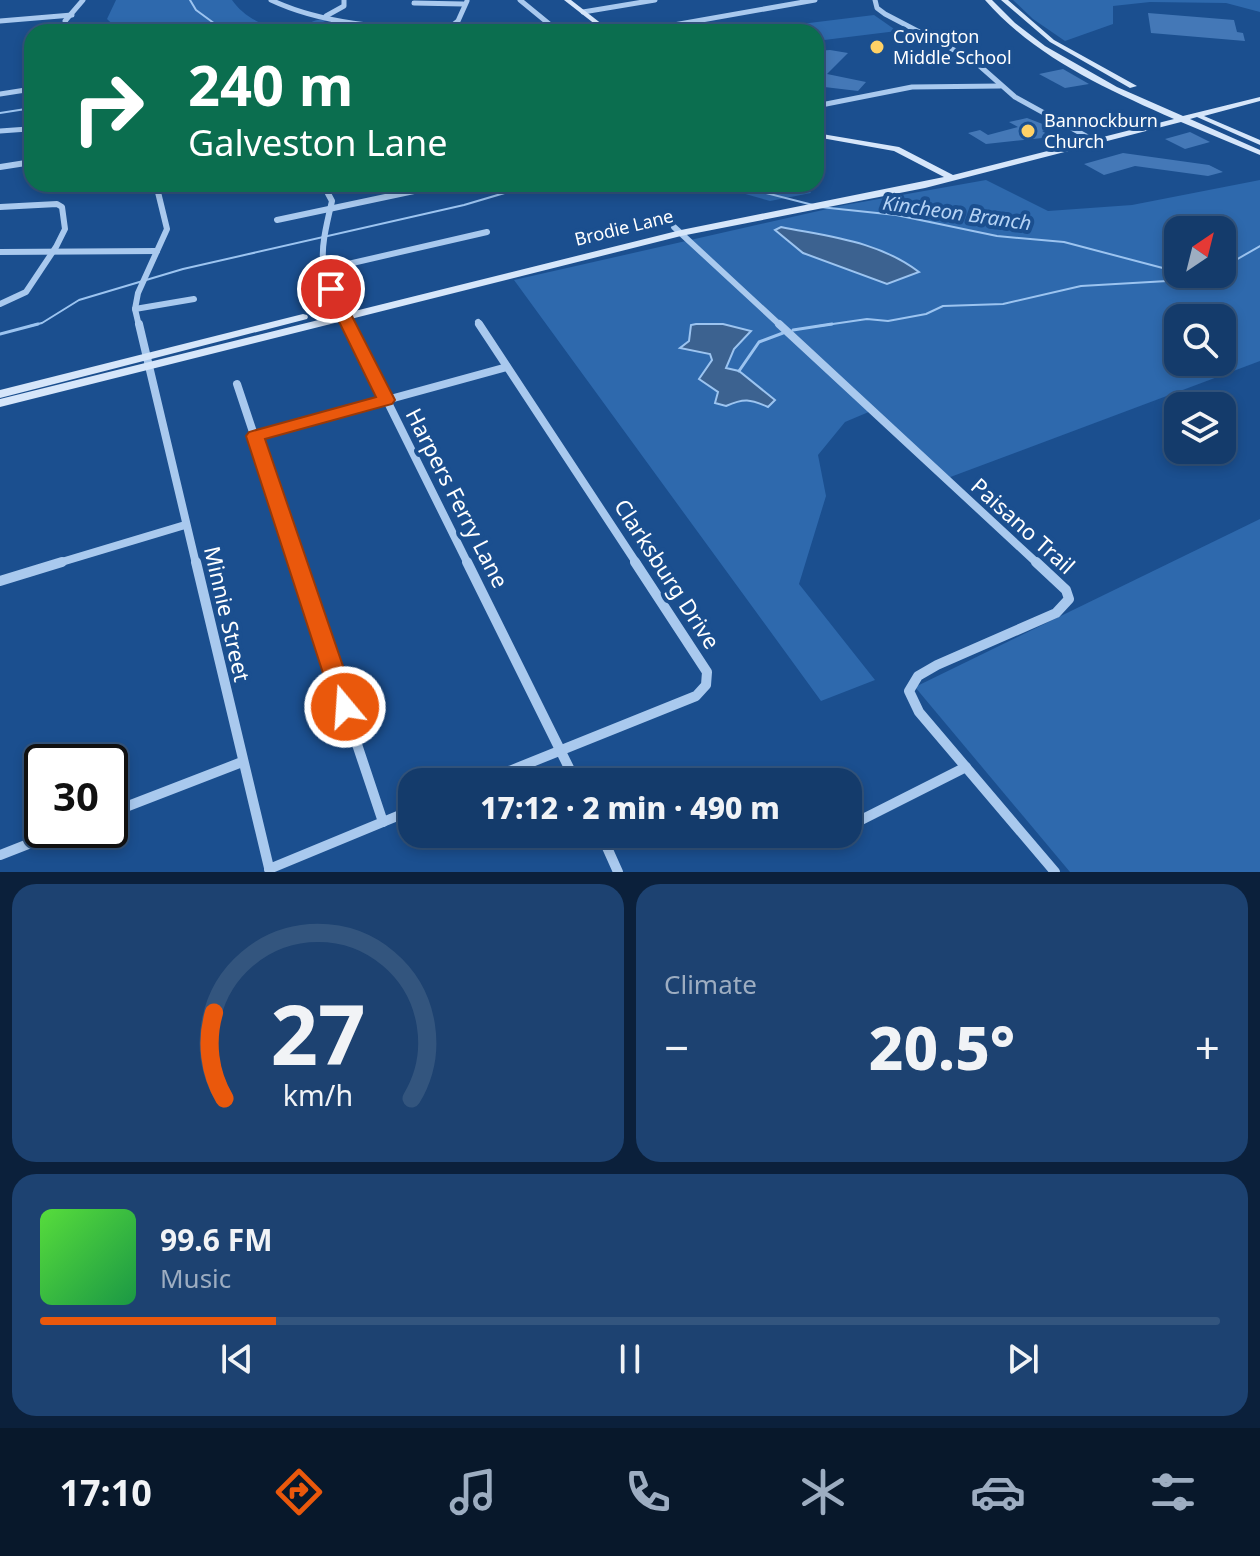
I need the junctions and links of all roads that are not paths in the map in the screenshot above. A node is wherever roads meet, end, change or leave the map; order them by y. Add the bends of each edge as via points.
1 (83, 0) edge
2 (271, 0) edge
3 (344, 0) edge
4 (520, 0) edge
5 (567, 0) edge
6 (655, 0) edge
7 (815, 0) edge
8 (875, 0) edge
9 (466, 2) edge
10 (989, 2) edge
11 (1005, 2) edge
12 (414, 3) dead end
13 (583, 12) junction
14 (72, 15) junction
15 (325, 17) junction
16 (0, 21) edge
17 (65, 24) edge
18 (364, 24) edge
19 (455, 24) edge
20 (549, 24) edge
21 (599, 24) edge
22 (679, 24) edge
23 (1066, 50) junction
24 (1051, 52) junction
25 (1000, 86) junction
26 (24, 90) edge
27 (1260, 93) edge
28 (0, 94) edge
29 (1260, 99) edge
30 (824, 104) edge
31 (1214, 112) junction
32 (1177, 114) junction
33 (1188, 115) junction
34 (1199, 116) junction
35 (1218, 124) junction
36 (24, 129) edge
37 (0, 131) edge
38 (824, 136) edge
39 (1091, 139) junction
40 (1260, 143) edge
41 (1260, 153) edge
42 (24, 163) edge
43 (0, 167) edge
44 (947, 176) junction
45 (159, 192) edge
46 (329, 192) edge
47 (408, 192) edge
48 (0, 207) edge
49 (331, 208) junction
50 (788, 208) junction
51 (277, 220) dead end
52 (677, 230) junction
53 (487, 232) dead end
54 (157, 251) junction
55 (0, 252) edge
56 (53, 252) junction
57 (322, 270) junction
58 (194, 299) dead end
59 (0, 304) edge
60 (135, 309) junction
61 (342, 312) junction
62 (478, 322) dead end
63 (148, 360) junction
64 (507, 367) junction
65 (237, 384) dead end
66 (0, 394) edge
67 (386, 400) junction
68 (0, 403) edge
69 (255, 436) junction
70 (185, 525) junction
71 (0, 581) edge
72 (561, 750) junction
73 (242, 762) junction
74 (966, 767) junction
75 (517, 768) edge
76 (569, 768) edge
77 (128, 806) edge
78 (398, 816) edge
79 (862, 819) edge
80 (383, 822) junction
81 (24, 846) edge
82 (607, 848) edge
83 (0, 855) edge
84 (269, 870) edge
85 (618, 872) edge
86 (1055, 872) edge

1 - 14 street
2 - 15 street
3 - 15 street via 344,6
4 - 20 street
5 - 13 main road
6 - 13 street
7 - 22 street
8 - 25 street via 880,11 973,60
9 - 12 street
9 - 19 street
10 - 11 main road
10 - 24 main road
11 - 23 main road
13 - 21 main road
14 - 16 street
14 - 17 street
15 - 18 street
23 - 24 main road
23 - 33 main road
24 - 32 main road
25 - 30 street via 912,87
25 - 39 street
26 - 28 street
27 - 33 main road, Brodie Lane
29 - 31 main road, Brodie Lane
31 - 34 main road, Brodie Lane
31 - 35 main road
32 - 33 main road
32 - 39 main road, Brodie Lane
33 - 34 main road, Brodie Lane
33 - 39 main road, Brodie Lane
33 - 41 main road
34 - 35 main road
35 - 40 main road
36 - 37 street
38 - 44 main road via 896,149
39 - 44 main road, Brodie Lane
42 - 43 street
44 - 50 main road, Brodie Lane
44 - 50 main road, Brodie Lane via 869,196
45 - 54 street via 168,221
46 - 49 street
47 - 49 street
48 - 56 street via 41,202 62,207 65,229
49 - 51 street
49 - 57 street, Harpers Ferry Lane via 322,242
50 - 52 main road, Brodie Lane
52 - 61 main road, Brodie Lane
52 - 74 street, Paisano Trail via 1066,590 1069,599 1056,613 937,665 911,683 911,701
53 - 57 street
54 - 56 street
54 - 60 street
55 - 56 street
56 - 59 street via 26,292
57 - 61 street, Harpers Ferry Lane
58 - 60 street
60 - 63 street, Minnie Street
61 - 63 main road, Brodie Lane
61 - 67 street, Harpers Ferry Lane
62 - 64 street, Clarksburg Drive
63 - 66 main road, Brodie Lane
63 - 68 main road, Brodie Lane
63 - 70 street, Minnie Street
64 - 67 street
64 - 72 street, Clarksburg Drive via 707,672 706,685 696,696
65 - 69 street
67 - 69 street
67 - 72 street, Harpers Ferry Lane
69 - 80 street
70 - 71 street
70 - 73 street, Minnie Street
72 - 75 street, Clarksburg Drive
72 - 76 street, Harpers Ferry Lane
73 - 77 street
73 - 84 street, Minnie Street
74 - 79 street
74 - 86 street, Paisano Trail
78 - 80 street
80 - 84 street
81 - 83 street
82 - 85 street

